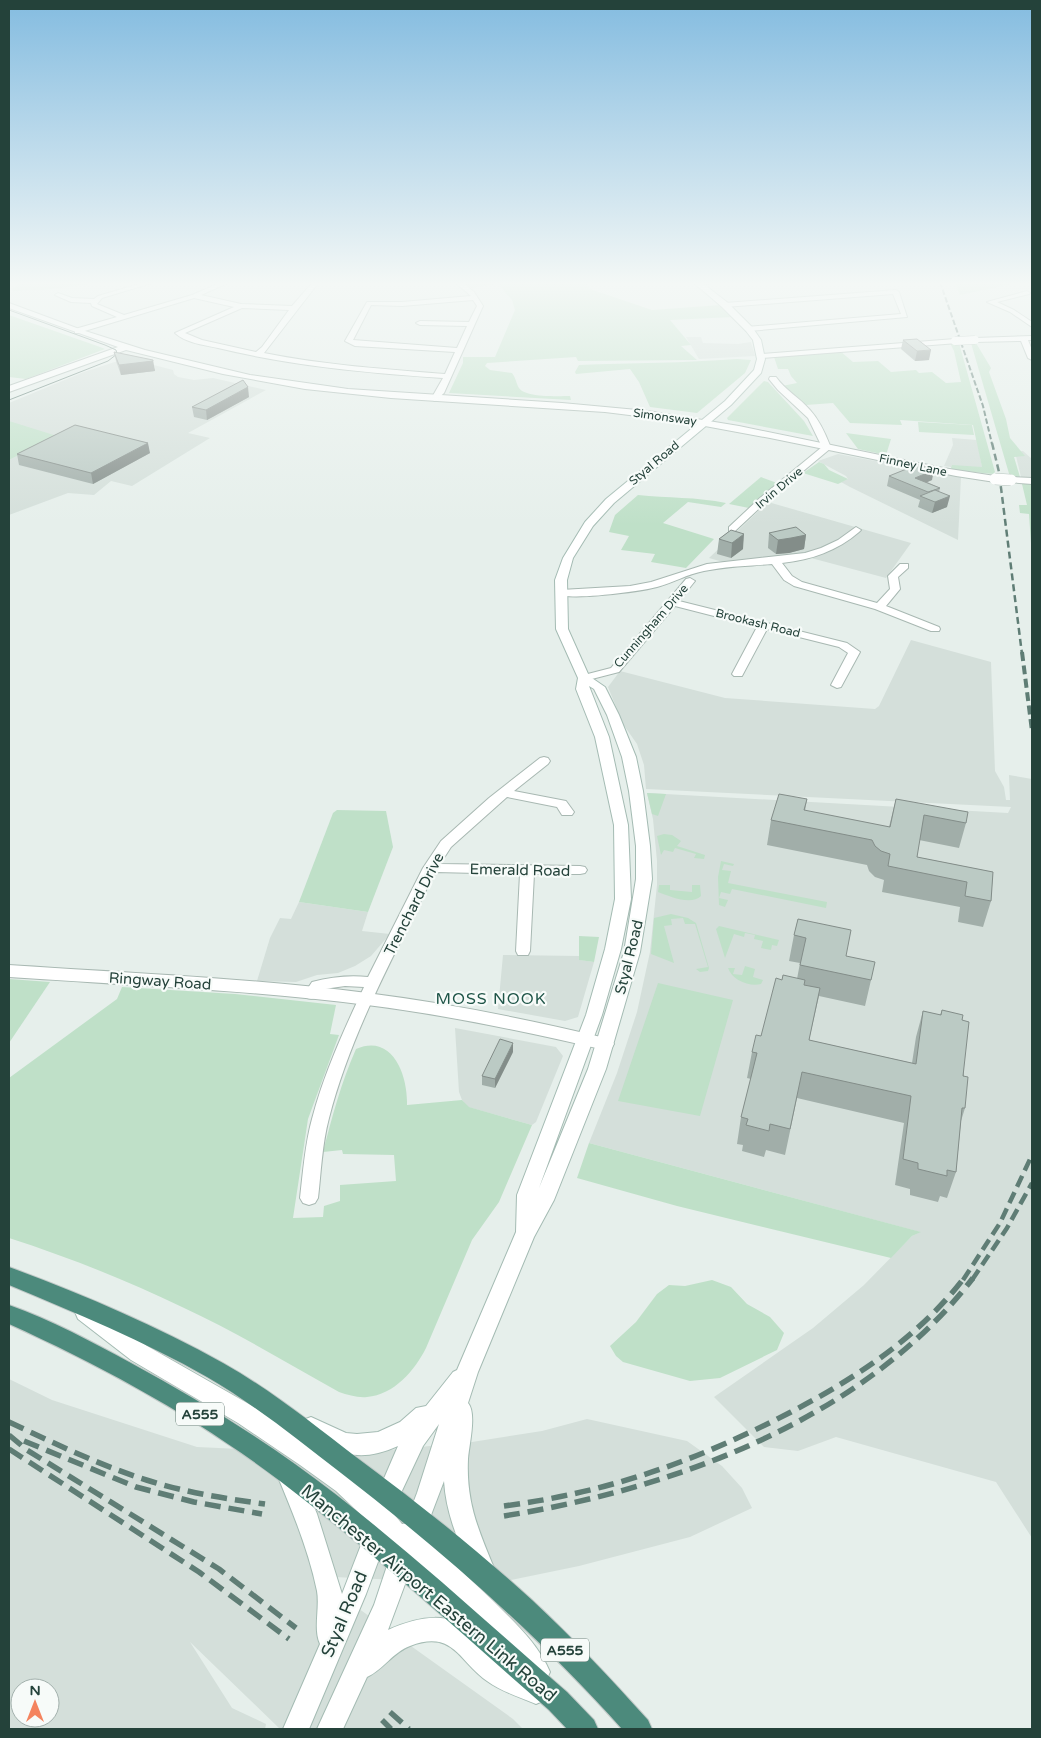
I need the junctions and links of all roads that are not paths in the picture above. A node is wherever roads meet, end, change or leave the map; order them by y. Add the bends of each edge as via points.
1 (79, 363) edge
2 (186, 363) edge
3 (302, 363) edge
4 (453, 363) edge
5 (759, 363) edge
6 (447, 376) junction
7 (763, 379) dead end
8 (9, 389) edge
9 (435, 399) junction
10 (704, 422) junction
11 (686, 437) junction
12 (795, 441) junction
13 (827, 448) junction
14 (1032, 481) edge
15 (732, 529) edge
16 (856, 530) dead end
17 (775, 561) junction
18 (906, 569) dead end
19 (690, 581) dead end
20 (561, 592) junction
21 (672, 602) junction
22 (880, 606) junction
23 (764, 624) junction
24 (935, 629) dead end
25 (738, 674) dead end
26 (584, 678) junction
27 (837, 685) dead end
28 (544, 761) dead end
29 (504, 792) junction
30 (567, 812) dead end
31 (430, 868) junction
32 (527, 870) junction
33 (580, 870) dead end
34 (523, 951) dead end
35 (9, 971) edge
36 (373, 983) junction
37 (312, 994) junction
38 (366, 999) junction
39 (584, 1039) junction
40 (606, 1044) junction
41 (309, 1198) dead end
42 (525, 1234) junction
43 (9, 1276) edge
44 (72, 1302) junction
45 (9, 1314) edge
46 (467, 1372) junction
47 (286, 1416) junction
48 (288, 1473) junction
49 (384, 1506) junction
50 (413, 1530) junction
51 (374, 1541) junction
52 (400, 1564) junction
53 (485, 1576) junction
54 (330, 1648) junction
55 (355, 1676) junction
56 (558, 1701) junction
57 (296, 1729) edge
58 (330, 1729) edge
59 (585, 1729) edge
60 (639, 1729) edge

1 - 8 main road
2 - 9 main road, Simonsway via 280,383
3 - 6 street
4 - 6 street
5 - 10 main road, Styal Road via 758,370 739,393
6 - 9 street
7 - 13 street via 771,376 816,422
9 - 10 main road, Simonsway via 602,409
10 - 11 main road, Styal Road
10 - 12 main road, Finney Lane
11 - 12 main road, Finney Lane via 724,431
11 - 20 main road, Styal Road via 610,501 589,524 568,558
12 - 13 main road, Finney Lane
13 - 14 main road, Finney Lane, bridge via 995,479
13 - 15 street, Irvin Drive
16 - 17 street via 835,546
17 - 20 street via 706,567 633,589
17 - 22 street via 788,578 798,584
18 - 22 street via 893,576 894,590
19 - 21 street, Cunningham Drive
20 - 26 main road, Styal Road via 562,629
21 - 23 street, Brookash Road
21 - 26 street, Cunningham Drive via 615,670
22 - 24 street
23 - 25 street
23 - 27 street, Brookash Road via 843,645 854,652
26 - 39 main road, Styal Road via 582,689 602,737 621,825 623,899 613,949
26 - 40 main road, Styal Road via 599,687 629,757 643,846 642,901 632,952
28 - 29 street, Trenchard Drive
29 - 30 street via 561,804
29 - 31 street, Trenchard Drive via 446,844
31 - 32 street, Emerald Road
31 - 36 street, Trenchard Drive
32 - 33 street, Emerald Road
32 - 34 street
35 - 37 main road, Ringway Road
36 - 37 street via 334,982 317,986
36 - 38 street, Trenchard Drive
37 - 38 main road, Ringway Road
38 - 39 main road, Ringway Road
38 - 41 street, Trenchard Drive via 338,1059 324,1101
39 - 40 main road, Ringway Road
39 - 42 main road, Styal Road via 527,1195
40 - 42 main road, Styal Road via 544,1200
42 - 46 main road, Styal Road
43 - 44 highway, A555
44 - 47 highway, A555 via 193,1358
44 - 49 main road, A555 via 138,1352 246,1415 344,1483
45 - 48 highway, Manchester Airport Eastern Link Road / A555 via 72,1342 165,1393
46 - 47 main road, A555 via 417,1423 389,1439 360,1445 345,1444
46 - 49 main road, Styal Road via 416,1438
46 - 50 main road, Styal Road via 435,1474
46 - 53 main road, A555 via 457,1449 458,1502
47 - 49 highway, A555
48 - 51 highway, Manchester Airport Eastern Link Road / A555
48 - 54 main road via 305,1514 329,1591
49 - 50 main road via 399,1531
49 - 51 main road, Styal Road
49 - 52 main road, A555 via 396,1537
50 - 52 main road, Styal Road
50 - 53 highway, A555
50 - 56 main road via 443,1569 513,1639
51 - 52 highway, Manchester Airport Eastern Link Road / A555
51 - 54 main road, Styal Road
52 - 55 main road, Styal Road
52 - 56 highway, Manchester Airport Eastern Link Road / A555
53 - 60 highway, A555 via 577,1662
54 - 57 main road, Styal Road
55 - 56 main road via 388,1644 408,1634 432,1629 461,1639 497,1673
55 - 58 main road, Styal Road
56 - 59 highway, Manchester Airport Eastern Link Road / A555

